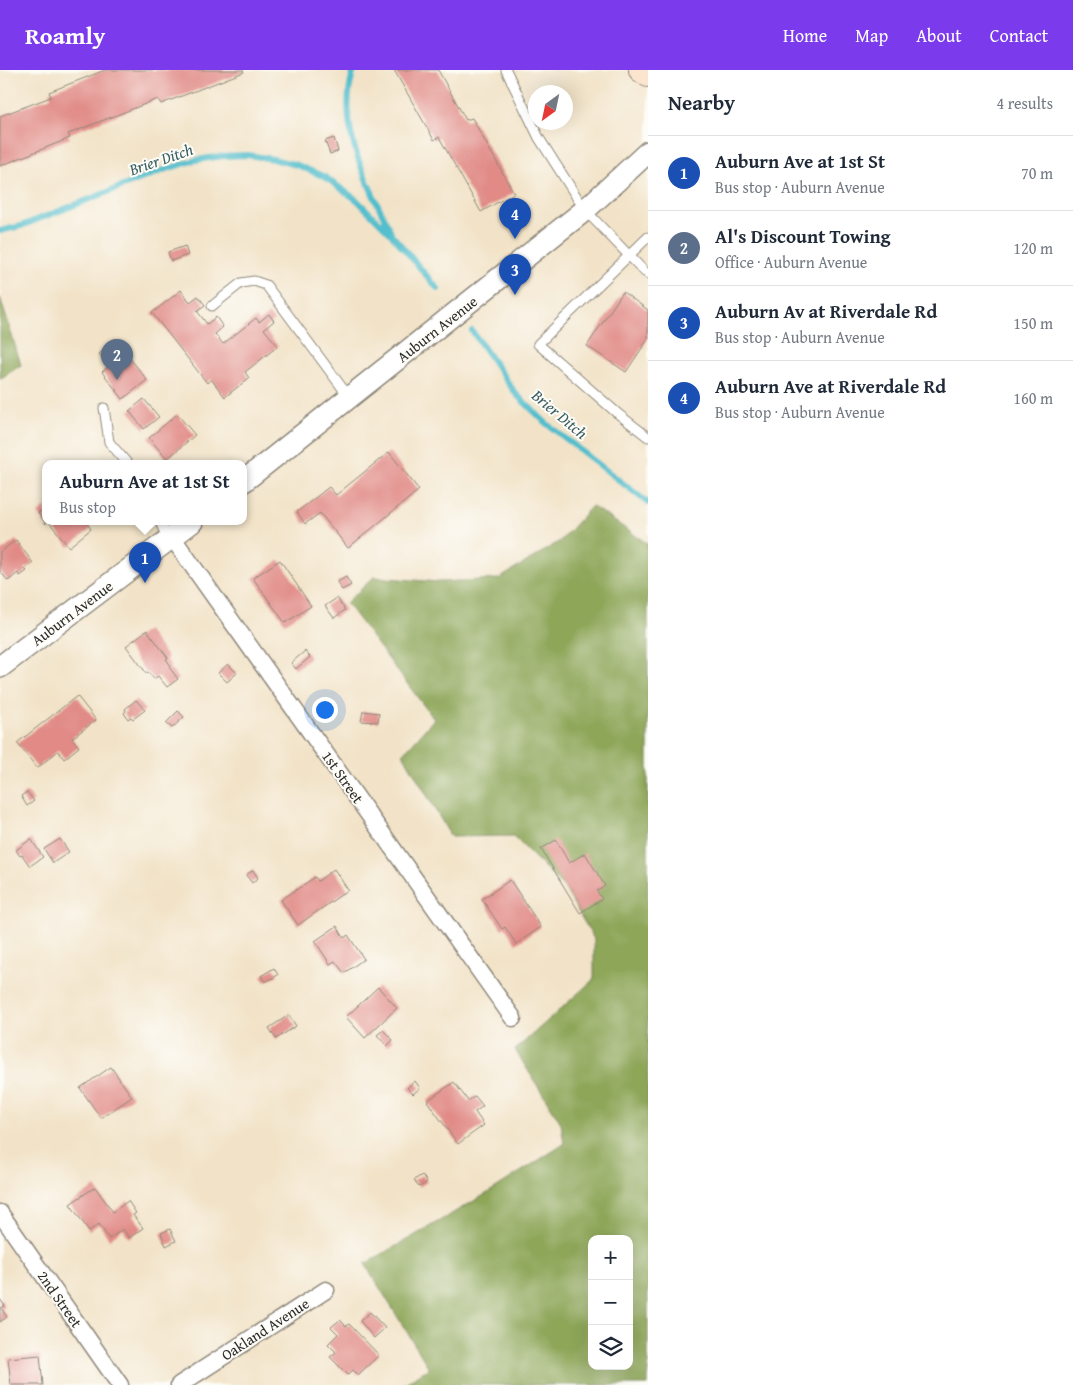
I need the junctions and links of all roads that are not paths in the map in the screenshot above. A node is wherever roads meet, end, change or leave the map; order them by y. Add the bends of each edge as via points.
1 (506, 70) edge
2 (641, 70) edge
3 (648, 75) edge
4 (648, 152) edge
5 (585, 210) junction
6 (648, 237) edge
7 (630, 256) junction
8 (648, 274) edge
9 (212, 306) dead end
10 (349, 398) junction
11 (104, 408) dead end
12 (648, 437) edge
13 (125, 460) edge
14 (247, 479) edge
15 (185, 525) edge
16 (167, 533) edge
17 (0, 667) edge
18 (513, 1018) dead end
19 (0, 1213) edge
20 (326, 1290) dead end
21 (120, 1385) edge
22 (179, 1385) edge

1 - 5 lane via 539,138
2 - 3 main road
4 - 5 street, Auburn Avenue
5 - 7 lane
5 - 10 street, Auburn Avenue
6 - 7 lane
7 - 8 lane
7 - 12 lane via 538,344
9 - 10 lane via 241,283 254,281 266,285
10 - 14 street, Auburn Avenue
11 - 13 lane via 109,442
15 - 16 street, Auburn Avenue
16 - 17 street, Auburn Avenue
16 - 18 street, 1st Street
19 - 21 street, 2nd Street
20 - 22 street, Oakland Avenue

